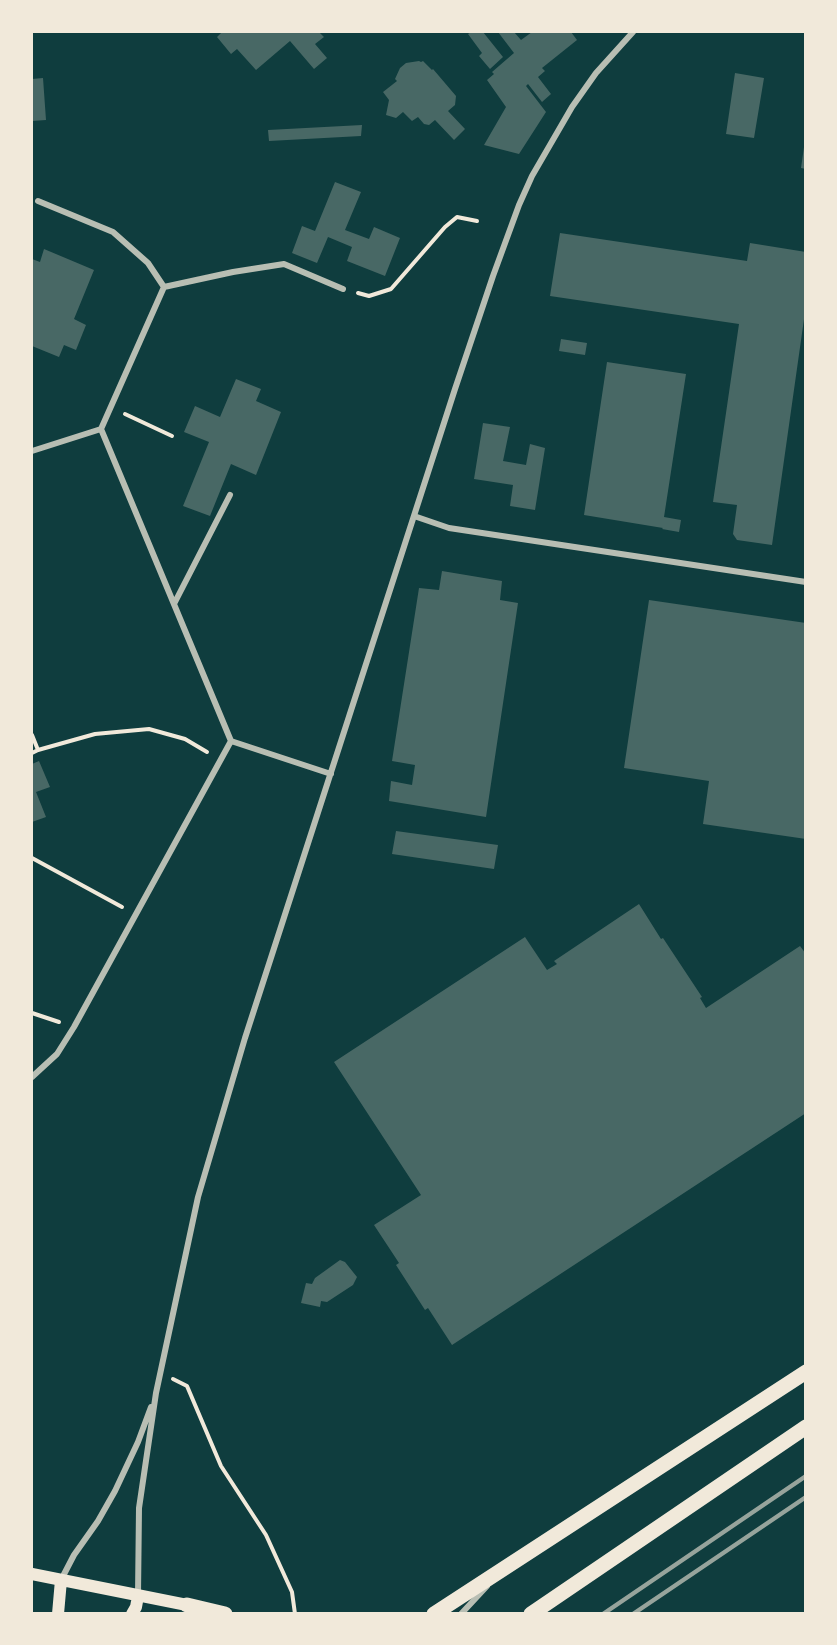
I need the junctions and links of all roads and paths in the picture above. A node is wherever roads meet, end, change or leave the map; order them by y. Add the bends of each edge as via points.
1 (633, 32) edge
2 (38, 201) dead end
3 (477, 221) dead end
4 (164, 287) junction
5 (343, 289) joint
6 (111, 407) junction
7 (101, 429) junction
8 (172, 436) dead end
9 (32, 451) edge
10 (230, 495) dead end
11 (414, 516) junction
12 (806, 582) edge
13 (174, 604) junction
14 (32, 735) edge
15 (231, 741) junction
16 (38, 750) junction
17 (32, 753) edge
18 (220, 760) junction
19 (331, 774) junction
20 (32, 858) edge
21 (136, 914) junction
22 (32, 1013) edge
23 (74, 1027) junction
24 (32, 1077) edge
25 (161, 1372) junction
26 (806, 1372) edge
27 (156, 1393) junction
28 (806, 1426) edge
29 (506, 1566) junction
30 (32, 1574) edge
31 (61, 1580) junction
32 (138, 1596) junction
33 (187, 1605) junction
34 (434, 1612) edge
35 (58, 1614) edge
36 (132, 1614) edge
37 (201, 1614) edge
38 (225, 1614) edge
39 (295, 1614) edge
40 (461, 1614) edge
41 (531, 1614) edge

1 - 11 street via 572,107 519,205
2 - 4 street via 112,232 148,263
3 - 5 path via 457,217 391,289 369,296
4 - 5 street via 284,264
4 - 6 street
6 - 7 street
6 - 8 path
7 - 9 street
7 - 13 street
10 - 13 street
11 - 12 street via 449,528
11 - 19 street
13 - 15 street
14 - 16 path
15 - 18 street
15 - 19 street
16 - 17 path
16 - 18 path via 95,734 148,729 184,739
18 - 21 street
19 - 25 street via 220,1118 198,1197
20 - 21 path
21 - 23 street
22 - 23 path
23 - 24 street via 57,1054
25 - 27 street
25 - 39 path via 187,1386 221,1466 266,1535 292,1592
26 - 29 main road
27 - 31 street via 123,1475
27 - 32 street via 139,1509
28 - 41 main road
29 - 34 main road
29 - 40 street
30 - 31 main road
31 - 32 main road
31 - 35 main road
32 - 33 main road
32 - 36 main road
33 - 37 main road
33 - 38 main road

